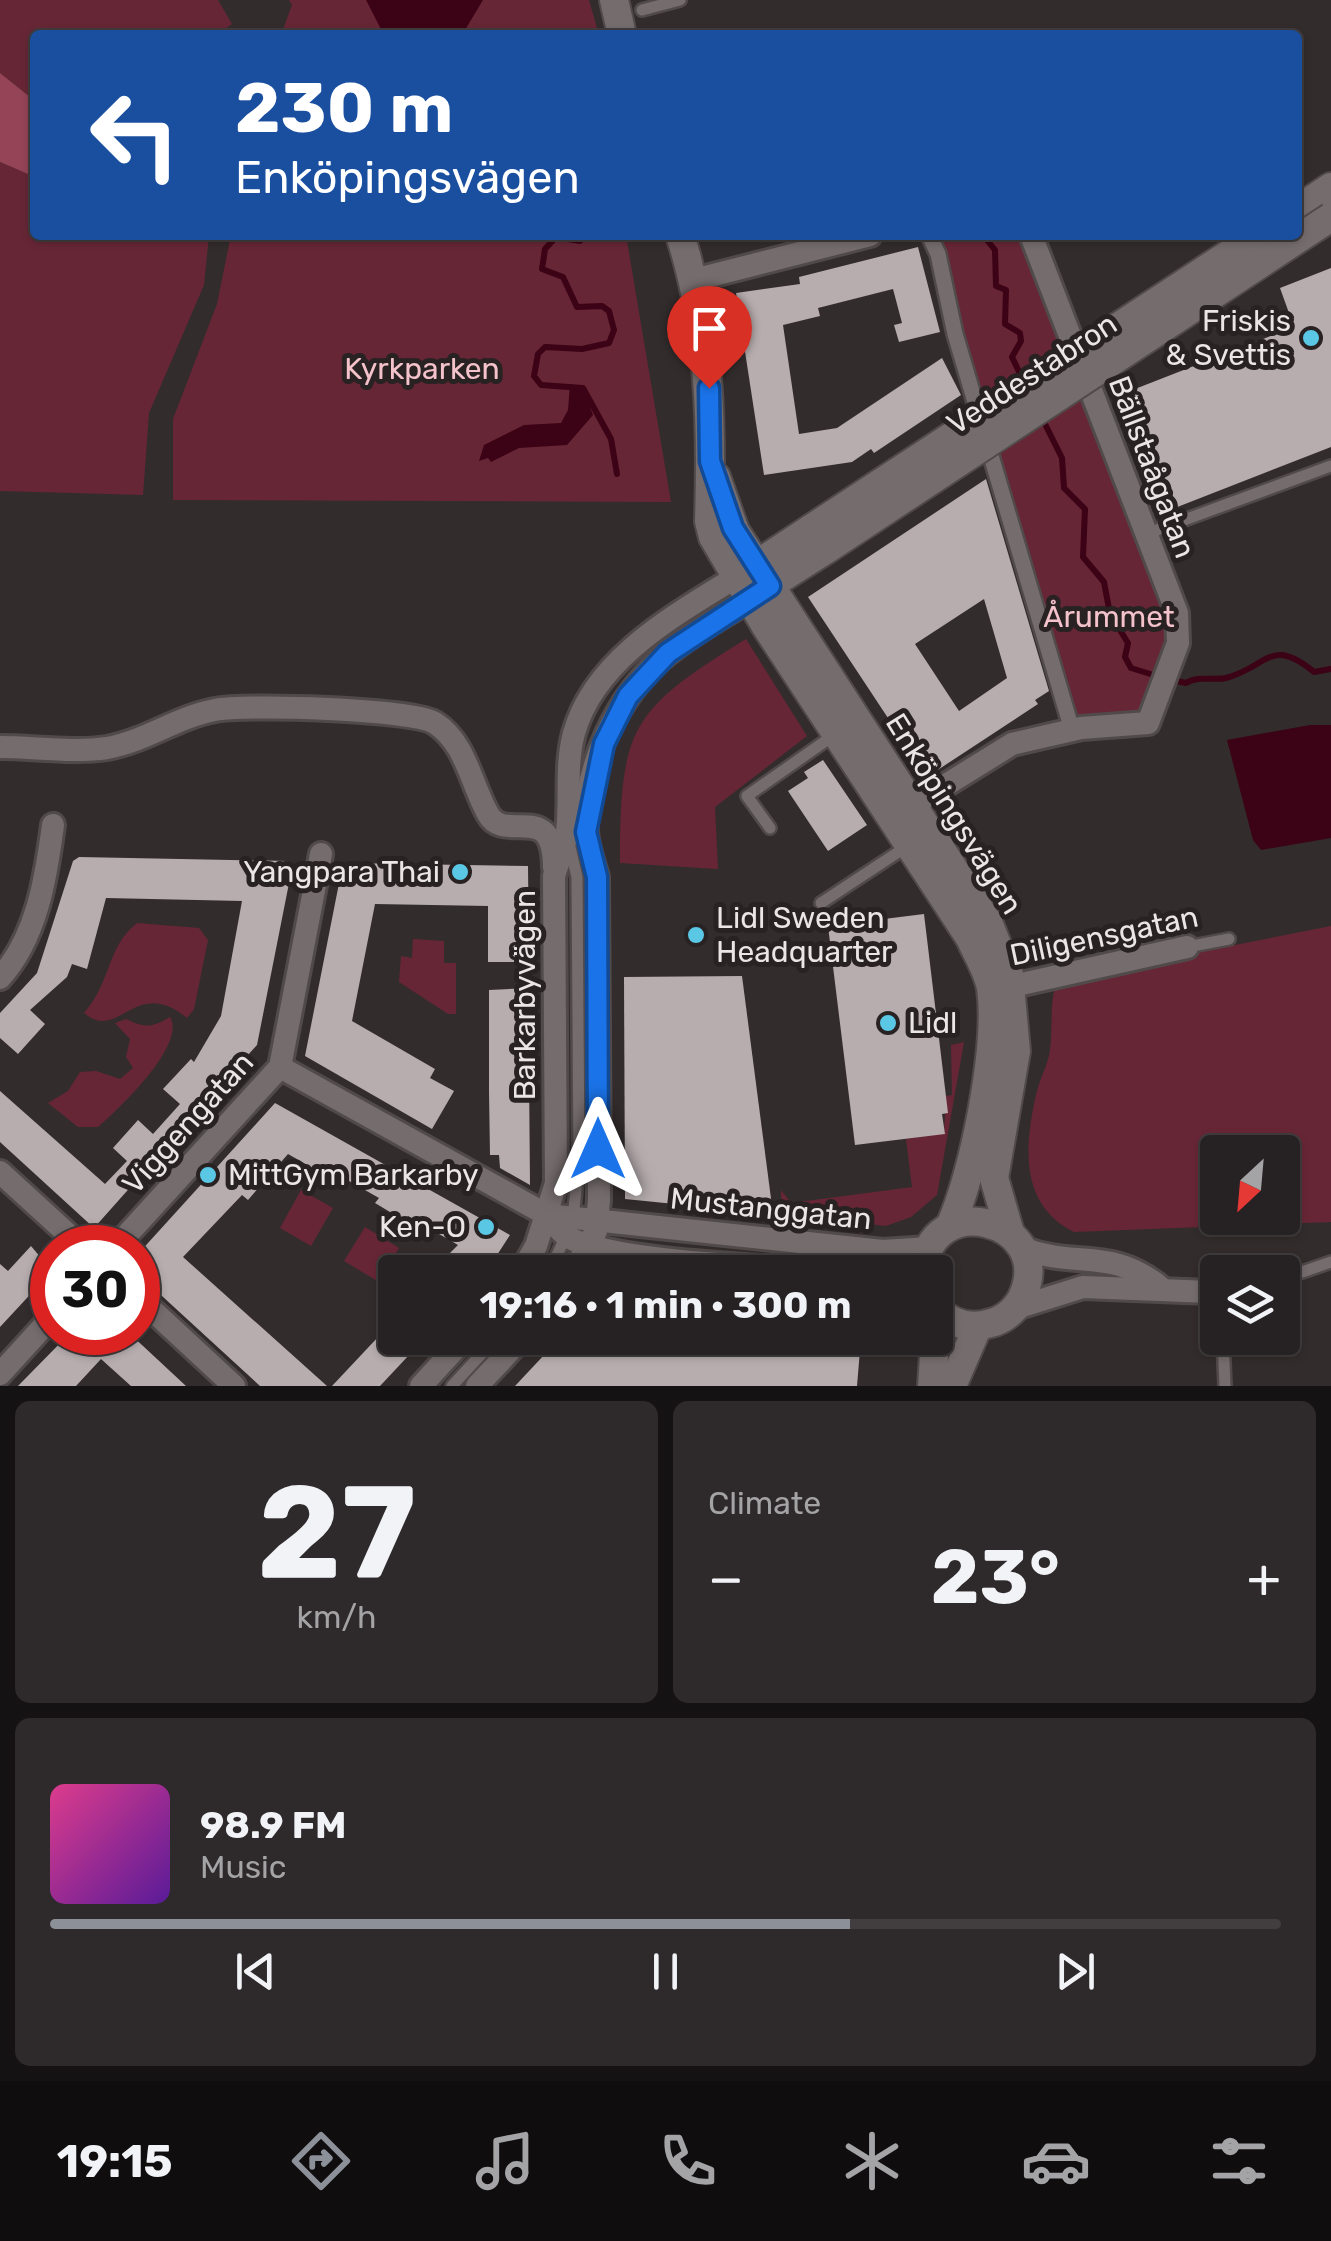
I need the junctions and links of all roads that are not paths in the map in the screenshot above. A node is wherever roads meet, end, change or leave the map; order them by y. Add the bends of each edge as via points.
1 (614, 0) edge
2 (680, 0) edge
3 (642, 10) dead end
4 (621, 30) edge
5 (1331, 187) edge
6 (1302, 206) edge
7 (1331, 216) edge
8 (1302, 234) edge
9 (682, 240) edge
10 (850, 240) edge
11 (930, 240) edge
12 (1033, 240) edge
13 (1251, 240) edge
14 (1293, 240) edge
15 (694, 280) junction
16 (1331, 466) edge
17 (1146, 534) junction
18 (819, 538) junction
19 (753, 582) junction
20 (1072, 730) junction
21 (838, 733) junction
22 (0, 746) edge
23 (912, 806) junction
24 (53, 825) dead end
25 (770, 828) dead end
26 (576, 832) junction
27 (919, 839) junction
28 (321, 854) dead end
29 (565, 876) junction
30 (821, 903) dead end
31 (1228, 939) dead end
32 (1187, 947) joint
33 (0, 978) edge
34 (1001, 989) junction
35 (280, 1066) junction
36 (0, 1172) edge
37 (547, 1215) junction
38 (598, 1220) junction
39 (58, 1225) edge
40 (137, 1225) edge
41 (570, 1226) junction
42 (950, 1226) junction
43 (684, 1230) junction
44 (1016, 1241) junction
45 (589, 1245) junction
46 (529, 1255) edge
47 (557, 1255) edge
48 (583, 1255) edge
49 (634, 1255) edge
50 (681, 1255) edge
51 (902, 1255) edge
52 (930, 1255) edge
53 (1331, 1262) edge
54 (1300, 1273) edge
55 (1159, 1286) junction
56 (1200, 1293) edge
57 (1016, 1308) junction
58 (160, 1318) edge
59 (953, 1320) edge
60 (978, 1326) junction
61 (30, 1341) edge
62 (449, 1355) edge
63 (480, 1355) edge
64 (506, 1355) edge
65 (934, 1355) edge
66 (1224, 1355) edge
67 (0, 1374) edge
68 (234, 1386) edge
69 (421, 1386) edge
70 (452, 1386) edge
71 (477, 1386) edge
72 (932, 1386) edge
73 (952, 1386) edge
74 (1225, 1386) edge

1 - 4 street
2 - 3 lane
5 - 6 street
7 - 8 street, Veddestabron, bridge
9 - 15 street, Enköpingsvägen
10 - 15 street
11 - 20 street
12 - 17 street, Bällstaågatan via 1084,343
13 - 18 street, Veddestabron, bridge
14 - 18 street, Veddestabron, bridge
15 - 19 street, Enköpingsvägen via 709,388 710,461
16 - 17 lane
17 - 20 street, Bällstaågatan via 1181,630 1148,722
18 - 19 street, Veddestabron
19 - 21 street, Enköpingsvägen
19 - 23 street, Enköpingsvägen
19 - 26 street, Barkarbyvägen via 628,696 604,744
19 - 26 street, Barkarbyvägen via 642,640 592,693 574,732 565,788
20 - 23 street via 1012,744
21 - 25 lane via 747,796
21 - 27 street, Enköpingsvägen
22 - 29 street via 103,749 195,715 244,707 420,716 454,740 488,816 536,828 551,839
23 - 27 street, Enköpingsvägen
24 - 33 street via 47,872 25,942
26 - 29 street, Barkarbyvägen
26 - 38 street, Barkarbyvägen via 597,877
27 - 30 lane
27 - 34 street, Enköpingsvägen via 988,922
28 - 35 street, Viggengatan
29 - 37 street, Barkarbyvägen via 556,1182
29 - 41 lane, Barkarbyvägen via 580,1160
31 - 32 lane, Diligensgatan
32 - 34 street, Diligensgatan
34 - 42 street, Enköpingsvägen via 969,1178
34 - 44 street, Enköpingsvägen via 1016,1051 994,1178
35 - 37 street, Mustanggatan
35 - 40 street, Viggengatan
36 - 39 street
37 - 41 street, Mustanggatan
37 - 46 street, Barkarbyvägen
38 - 41 street, Mustanggatan
38 - 43 street, Mustanggatan
38 - 45 street, Barkarbyvägen
41 - 45 street, Mustanggatan
41 - 47 lane, Barkarbyvägen
42 - 44 street via 982,1221
42 - 52 street
43 - 50 lane
43 - 51 street, Mustanggatan
44 - 55 street via 1060,1259 1123,1263
44 - 57 street, Enköpingsvägen via 1028,1281
45 - 48 street, Barkarbyvägen
45 - 49 street, Mustanggatan
53 - 54 lane
55 - 56 street
55 - 57 street via 1083,1287
57 - 60 street
58 - 68 street
59 - 60 street
60 - 73 street
61 - 67 street
62 - 69 street
63 - 70 lane
64 - 71 street
65 - 72 street
66 - 74 lane

